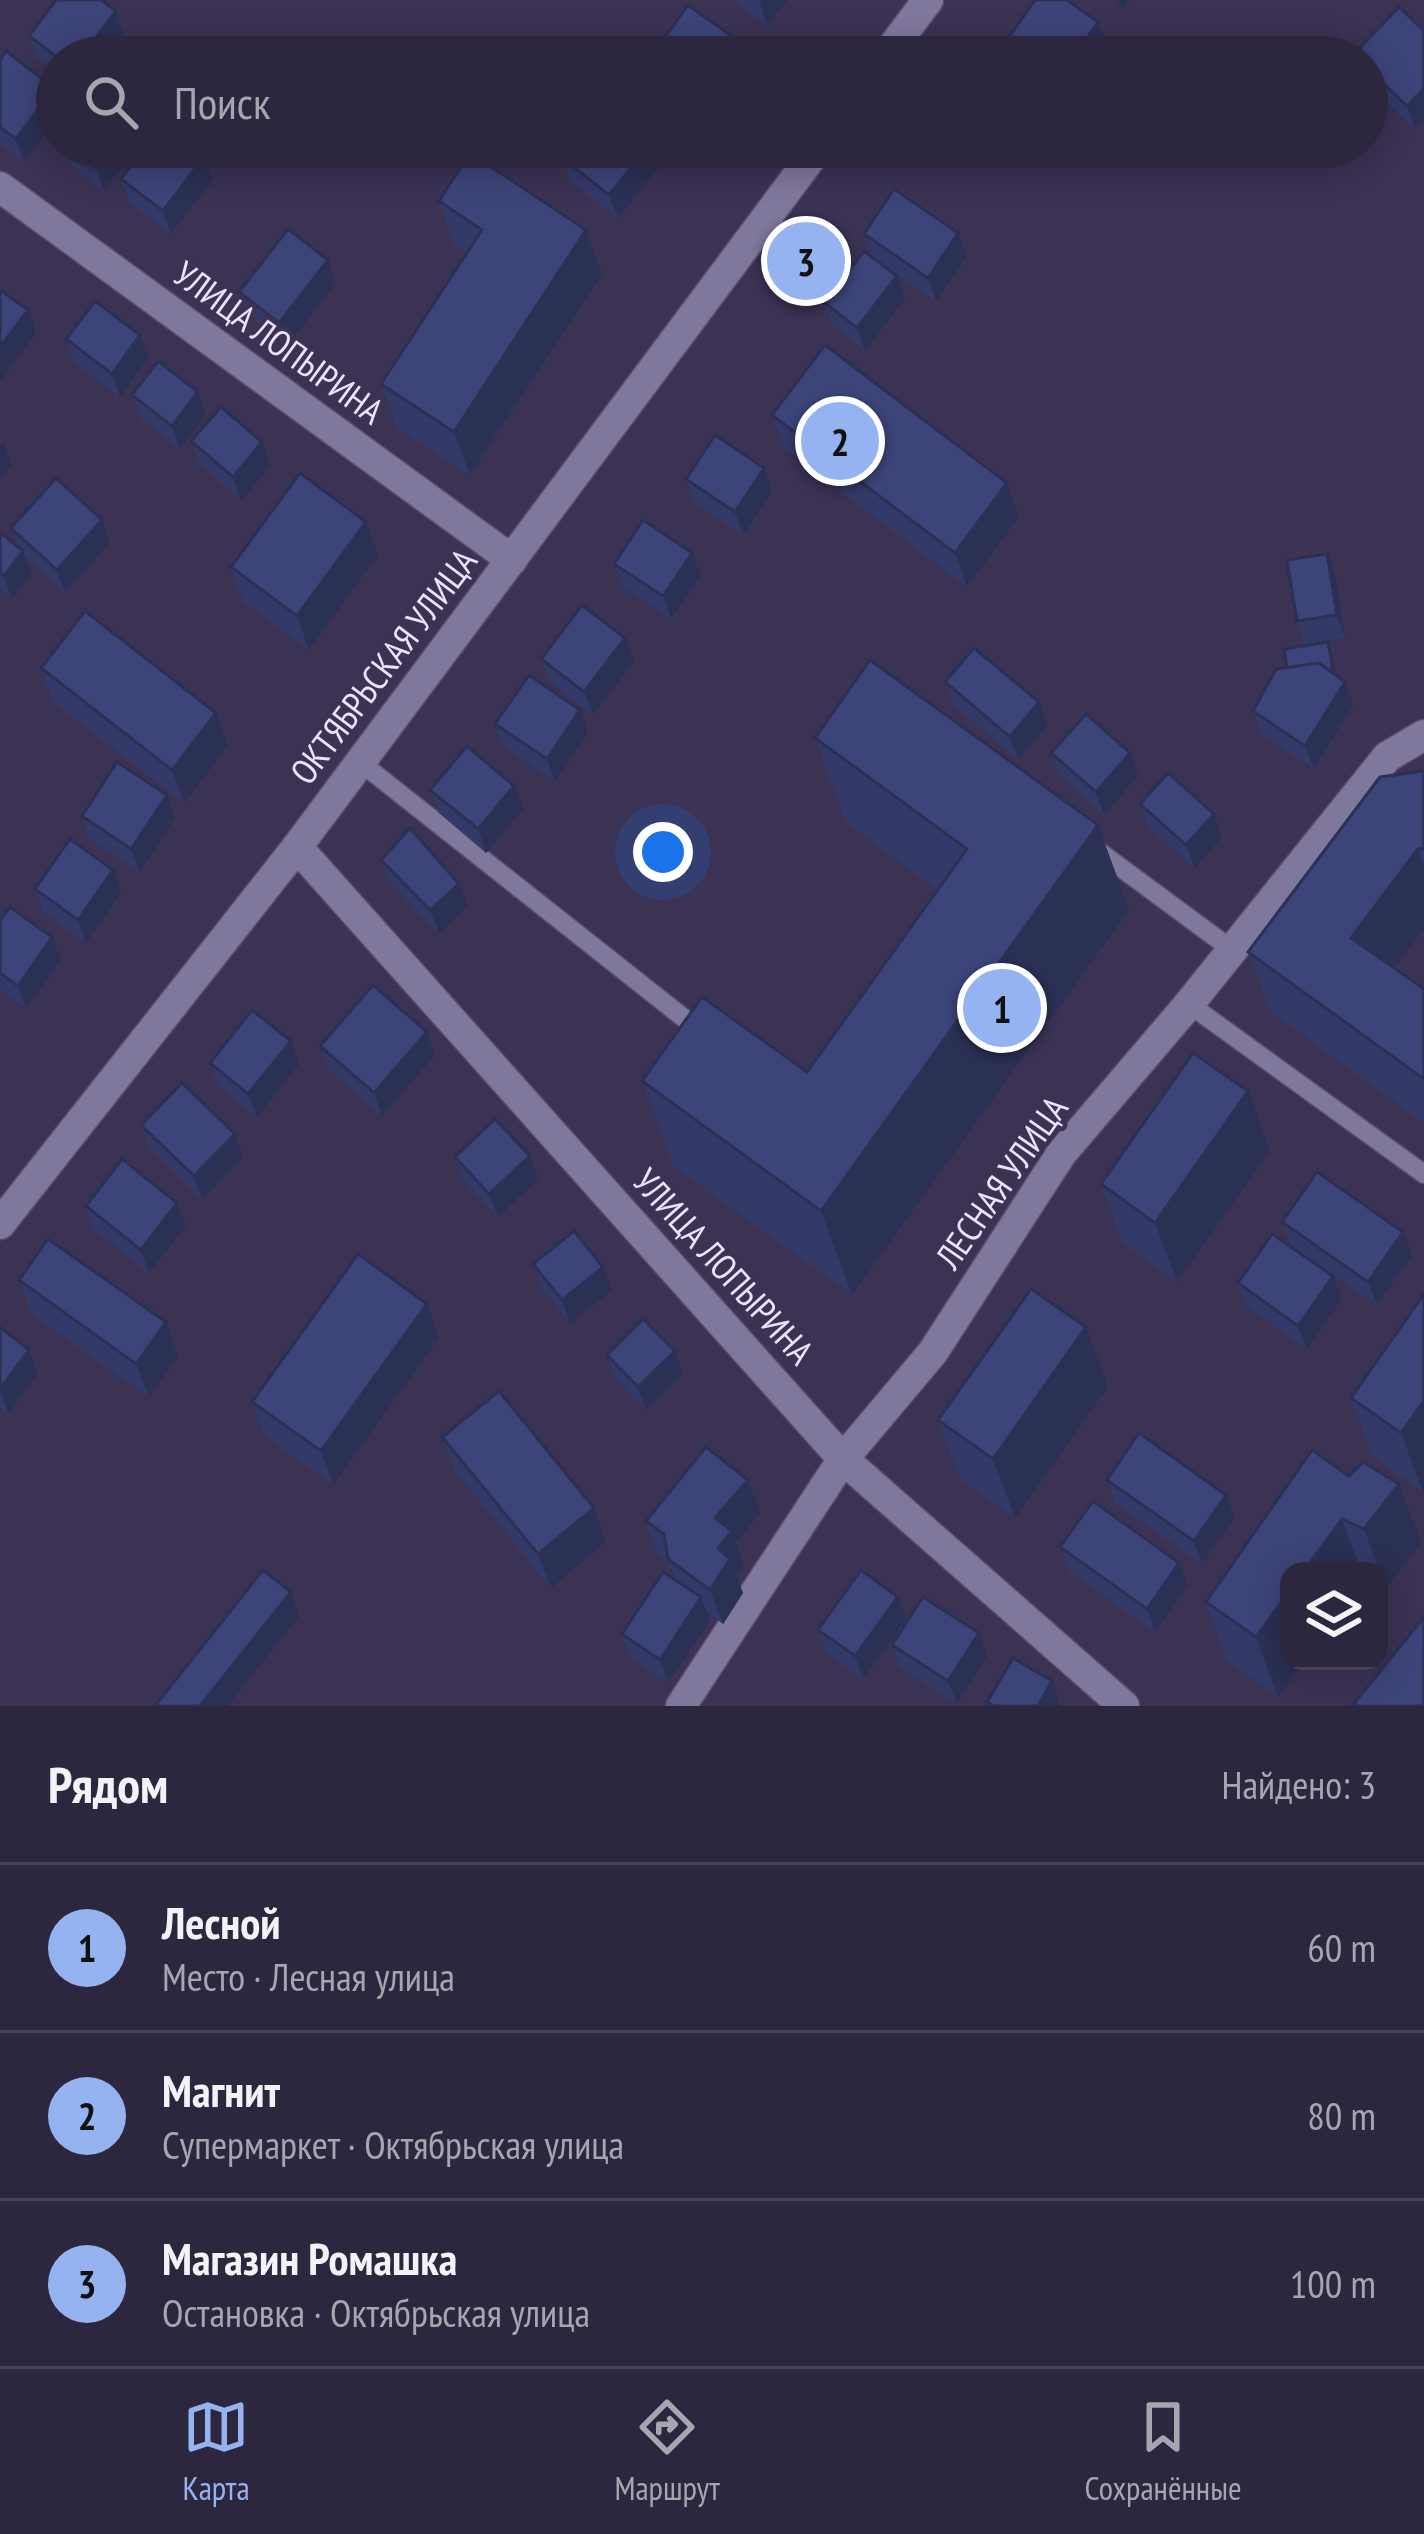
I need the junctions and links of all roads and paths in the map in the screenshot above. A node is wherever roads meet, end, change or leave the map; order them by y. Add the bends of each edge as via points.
1 (928, 0) edge
2 (901, 36) edge
3 (802, 168) edge
4 (0, 187) edge
5 (512, 560) junction
6 (1424, 735) edge
7 (359, 762) junction
8 (1083, 839) edge
9 (297, 847) junction
10 (1231, 949) junction
11 (1189, 1004) junction
12 (710, 1039) edge
13 (1424, 1174) edge
14 (0, 1224) edge
15 (843, 1459) junction
16 (681, 1706) edge
17 (1124, 1706) edge

1 - 2 street
3 - 5 street, ОКТЯБРЬСКАЯ УЛИЦА
4 - 5 street, УЛИЦА ЛОПЫРИНА
5 - 7 street, ОКТЯБРЬСКАЯ УЛИЦА
6 - 10 street, ЛЕСНАЯ УЛИЦА via 1387,758
7 - 9 street, ОКТЯБРЬСКАЯ УЛИЦА
7 - 12 lane
8 - 10 lane
9 - 14 street, ОКТЯБРЬСКАЯ УЛИЦА
9 - 15 street, УЛИЦА ЛОПЫРИНА
10 - 11 street, ЛЕСНАЯ УЛИЦА
11 - 13 lane
11 - 15 street, ЛЕСНАЯ УЛИЦА via 1061,1154 933,1352
15 - 16 street, ЛЕСНАЯ УЛИЦА
15 - 17 street, УЛИЦА ЛОПЫРИНА

